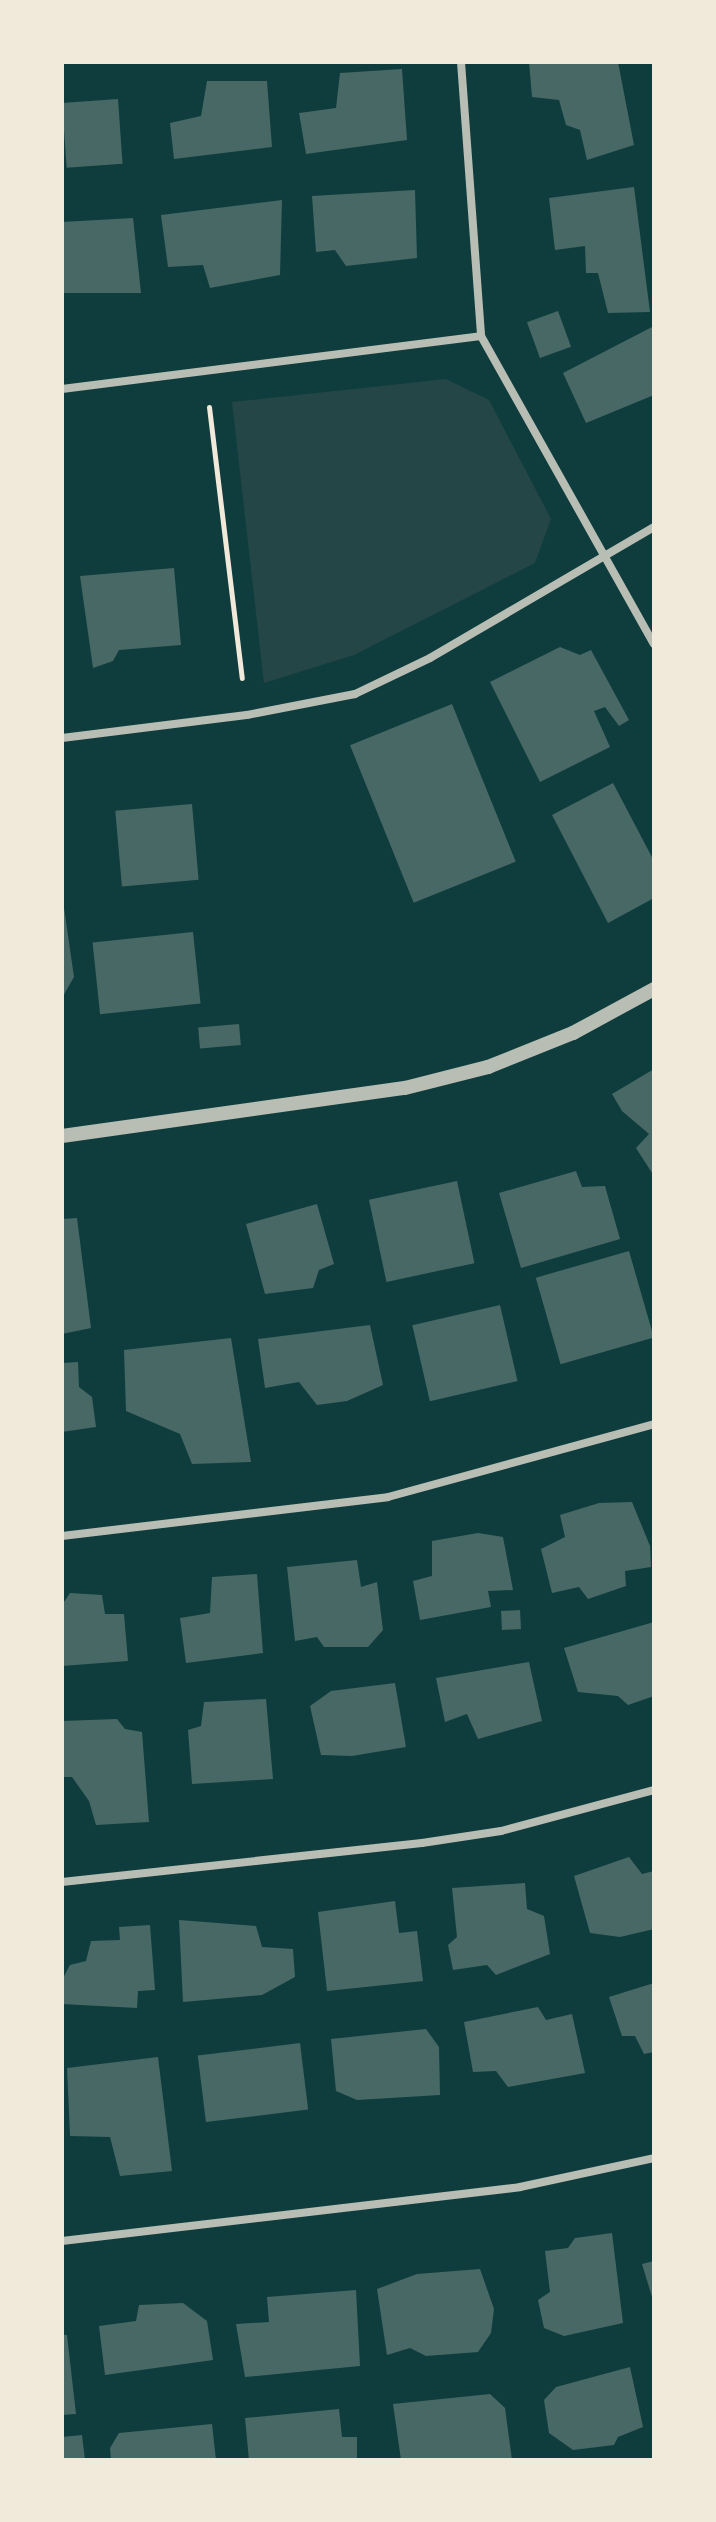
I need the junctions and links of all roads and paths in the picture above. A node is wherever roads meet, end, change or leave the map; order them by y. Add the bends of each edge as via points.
1 (461, 62) edge
2 (481, 336) junction
3 (204, 373) junction
4 (62, 389) edge
5 (654, 527) edge
6 (605, 553) junction
7 (654, 644) edge
8 (247, 715) junction
9 (62, 738) edge
10 (654, 989) edge
11 (62, 1136) edge
12 (654, 1424) edge
13 (62, 1536) edge
14 (654, 1790) edge
15 (62, 1882) edge
16 (654, 2158) edge
17 (62, 2241) edge

1 - 2 street
2 - 3 street
2 - 6 street
3 - 4 street
3 - 8 path
5 - 6 street
6 - 7 street
6 - 8 street via 430,658 355,694
8 - 9 street
10 - 11 street via 573,1033 516,1056 405,1088
12 - 13 street via 388,1497
14 - 15 street via 501,1831
16 - 17 street via 520,2187

